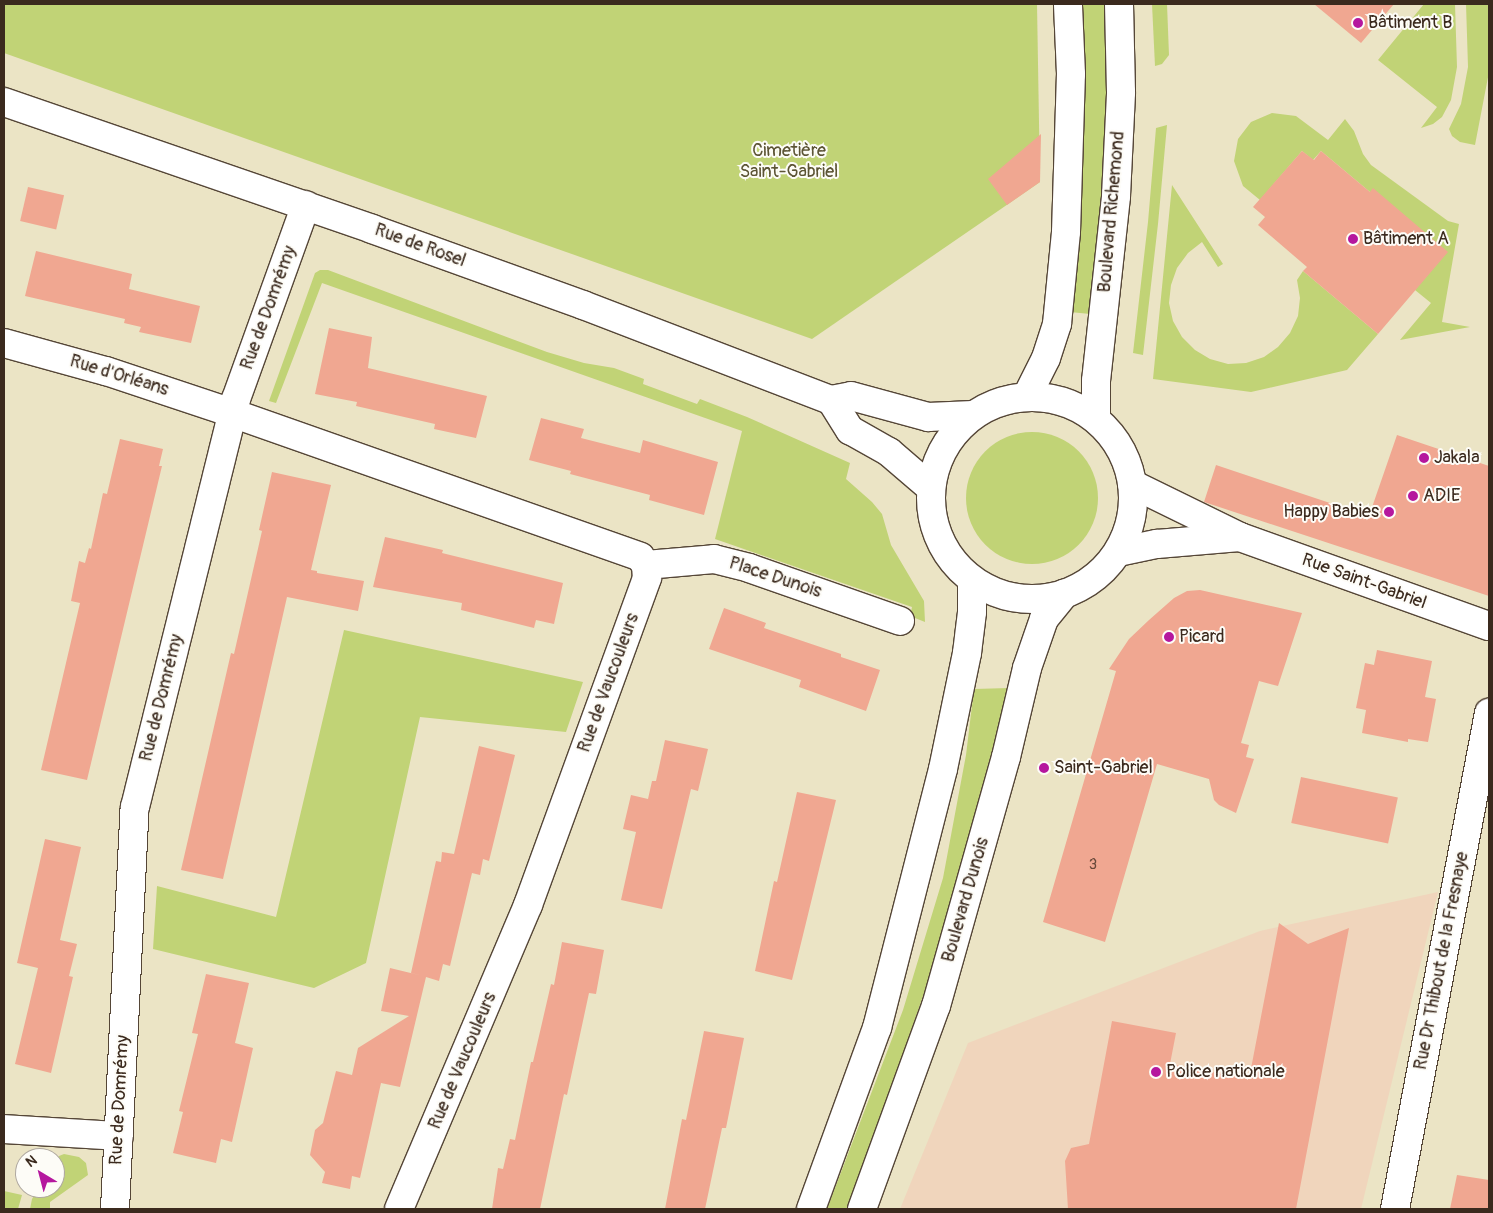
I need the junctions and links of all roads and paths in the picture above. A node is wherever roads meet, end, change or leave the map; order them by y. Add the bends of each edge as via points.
1 (1068, 4) edge
2 (1118, 4) edge
3 (4, 102) edge
4 (306, 205) junction
5 (4, 343) edge
6 (1027, 396) junction
7 (831, 400) junction
8 (232, 413) junction
9 (973, 415) junction
10 (1096, 419) junction
11 (1132, 484) junction
12 (931, 488) junction
13 (1240, 537) junction
14 (1118, 552) junction
15 (646, 565) junction
16 (972, 582) junction
17 (1065, 592) junction
18 (900, 621) dead end
19 (1489, 626) edge
20 (1489, 714) edge
21 (4, 1129) edge
22 (119, 1136) junction
23 (115, 1209) edge
24 (399, 1209) edge
25 (811, 1209) edge
26 (862, 1209) edge
27 (1395, 1209) edge

1 - 6 street via 1072,74 1066,232 1056,324 1046,358
2 - 10 street, Boulevard Richemond via 1121,92 1116,196 1096,381
3 - 4 street, Rue de Rosel
4 - 7 street, Rue de Rosel via 583,305
4 - 8 street, Rue de Domrémy
5 - 8 street, Rue d'Orléans via 106,371
6 - 9 street via 997,403
6 - 10 street via 1060,400
7 - 9 street, Rue de Rosel via 851,396 928,417
7 - 12 street via 850,430 889,452
8 - 15 street via 640,557
8 - 22 street, Rue de Domrémy via 135,807
9 - 12 street via 943,451
10 - 11 street via 1126,458
11 - 13 street, Rue Saint-Gabriel
11 - 14 street via 1131,521
12 - 16 street via 931,508 941,540
13 - 14 street, Rue Saint-Gabriel via 1157,544
13 - 19 street, Rue Saint-Gabriel
14 - 17 street via 1096,576
15 - 18 street, Place Dunois via 714,558
15 - 24 street, Rue de Vaucouleurs via 647,578 528,905
16 - 17 street via 1022,598
16 - 25 street via 967,652 943,769 880,1018
17 - 26 street, Boulevard Dunois via 1044,619 1027,668 1006,757 936,1006
20 - 27 street, Rue Dr Thibout de la Fresnaye
21 - 22 street
22 - 23 street, Rue de Domrémy

